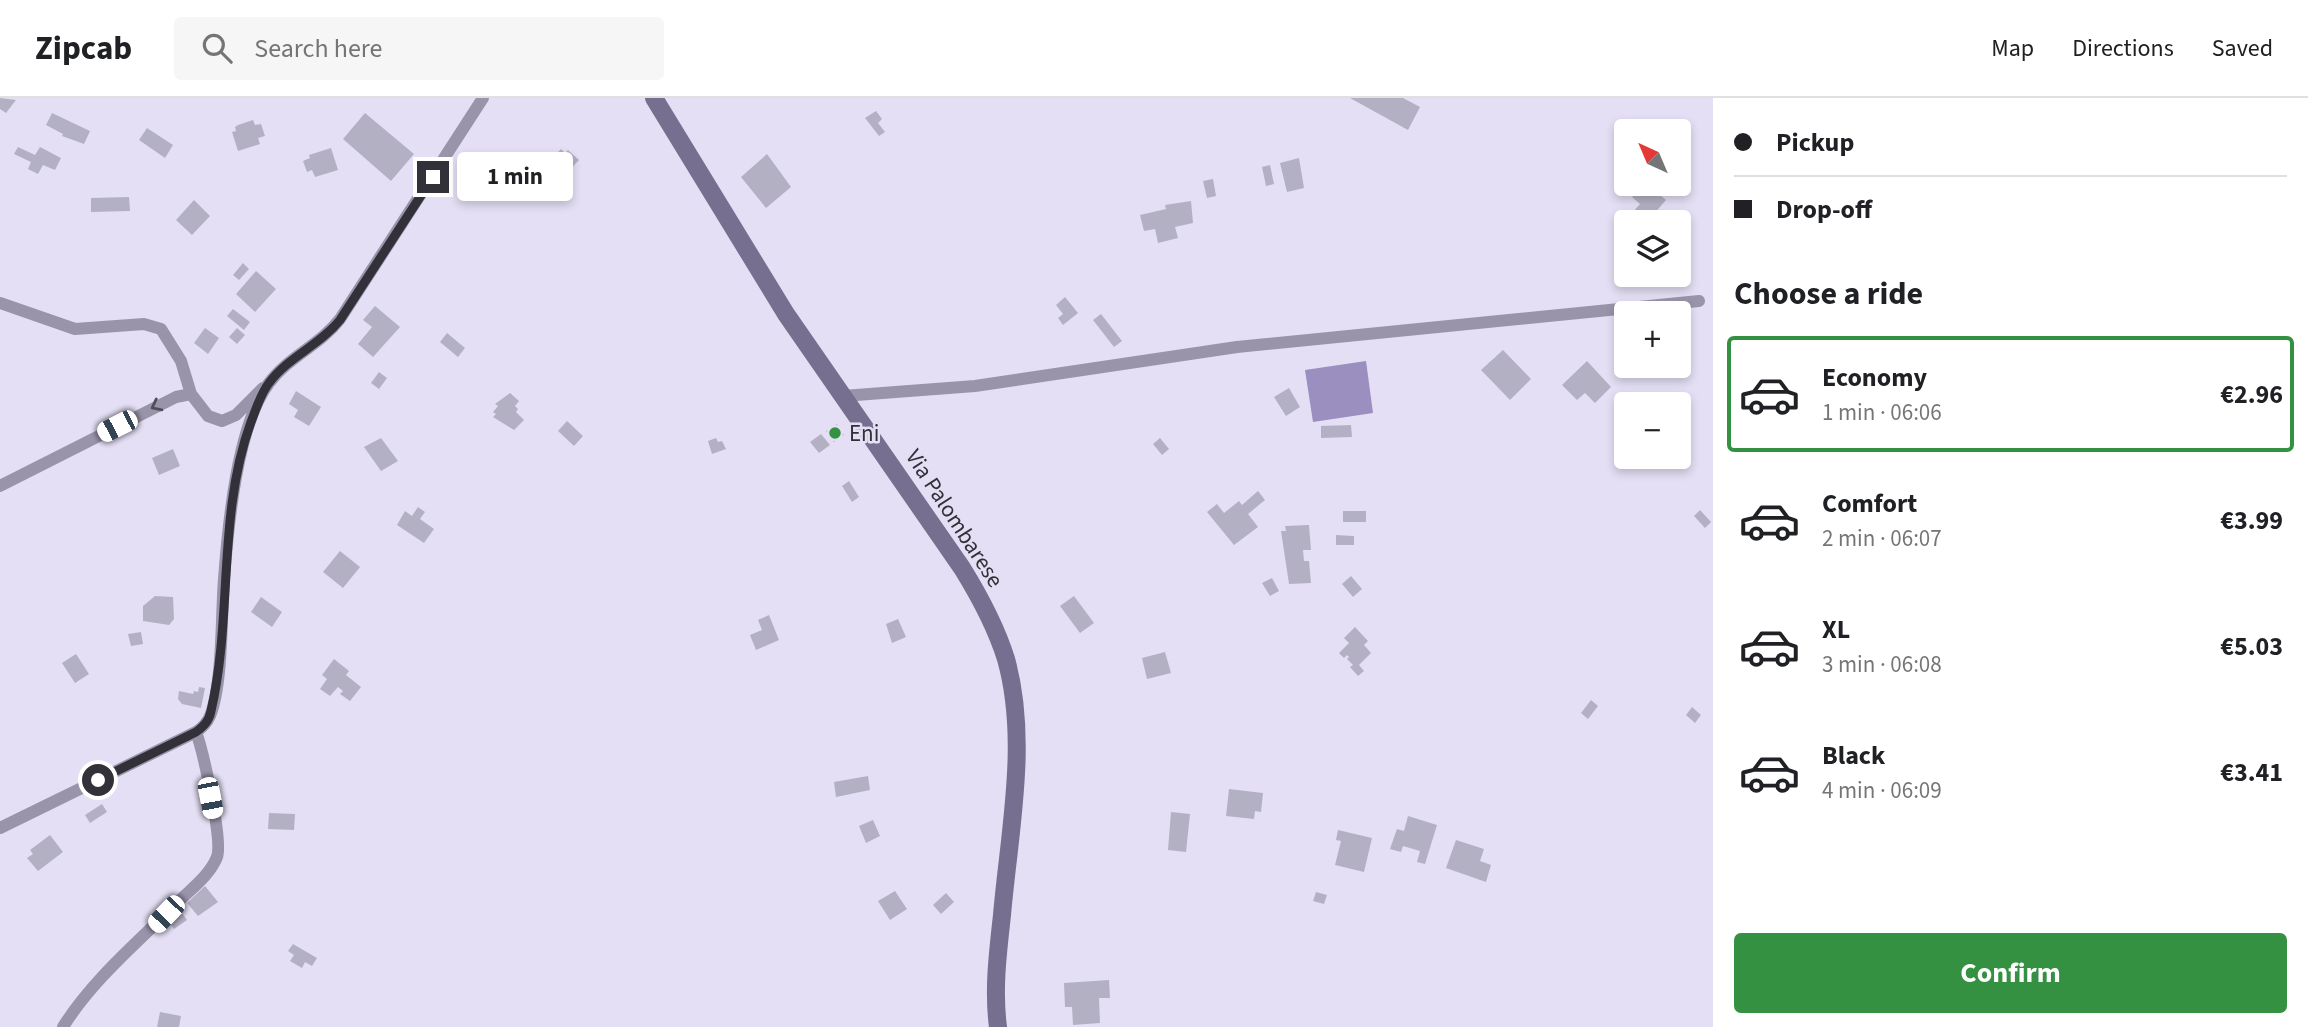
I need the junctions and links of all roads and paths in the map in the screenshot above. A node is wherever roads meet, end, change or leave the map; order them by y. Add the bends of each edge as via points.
1 (483, 98) edge
2 (654, 98) edge
3 (1699, 301) dead end
4 (0, 303) edge
5 (268, 383) junction
6 (191, 394) junction
7 (842, 396) junction
8 (0, 486) edge
9 (196, 732) junction
10 (0, 828) edge
11 (63, 1027) edge
12 (998, 1027) edge

1 - 5 street via 340,320
2 - 7 main road, Via Palombarese via 768,287
3 - 7 street via 1237,347 964,387
4 - 6 street via 75,329 139,324 161,328 181,361
5 - 6 street via 236,415 222,421 208,416
5 - 9 street via 239,462 211,711
6 -> 8 street via 170,399
7 - 12 main road, Via Palombarese via 970,580 1008,668 1016,756 996,980
9 - 10 street
9 - 11 street via 218,841 215,860 93,988

